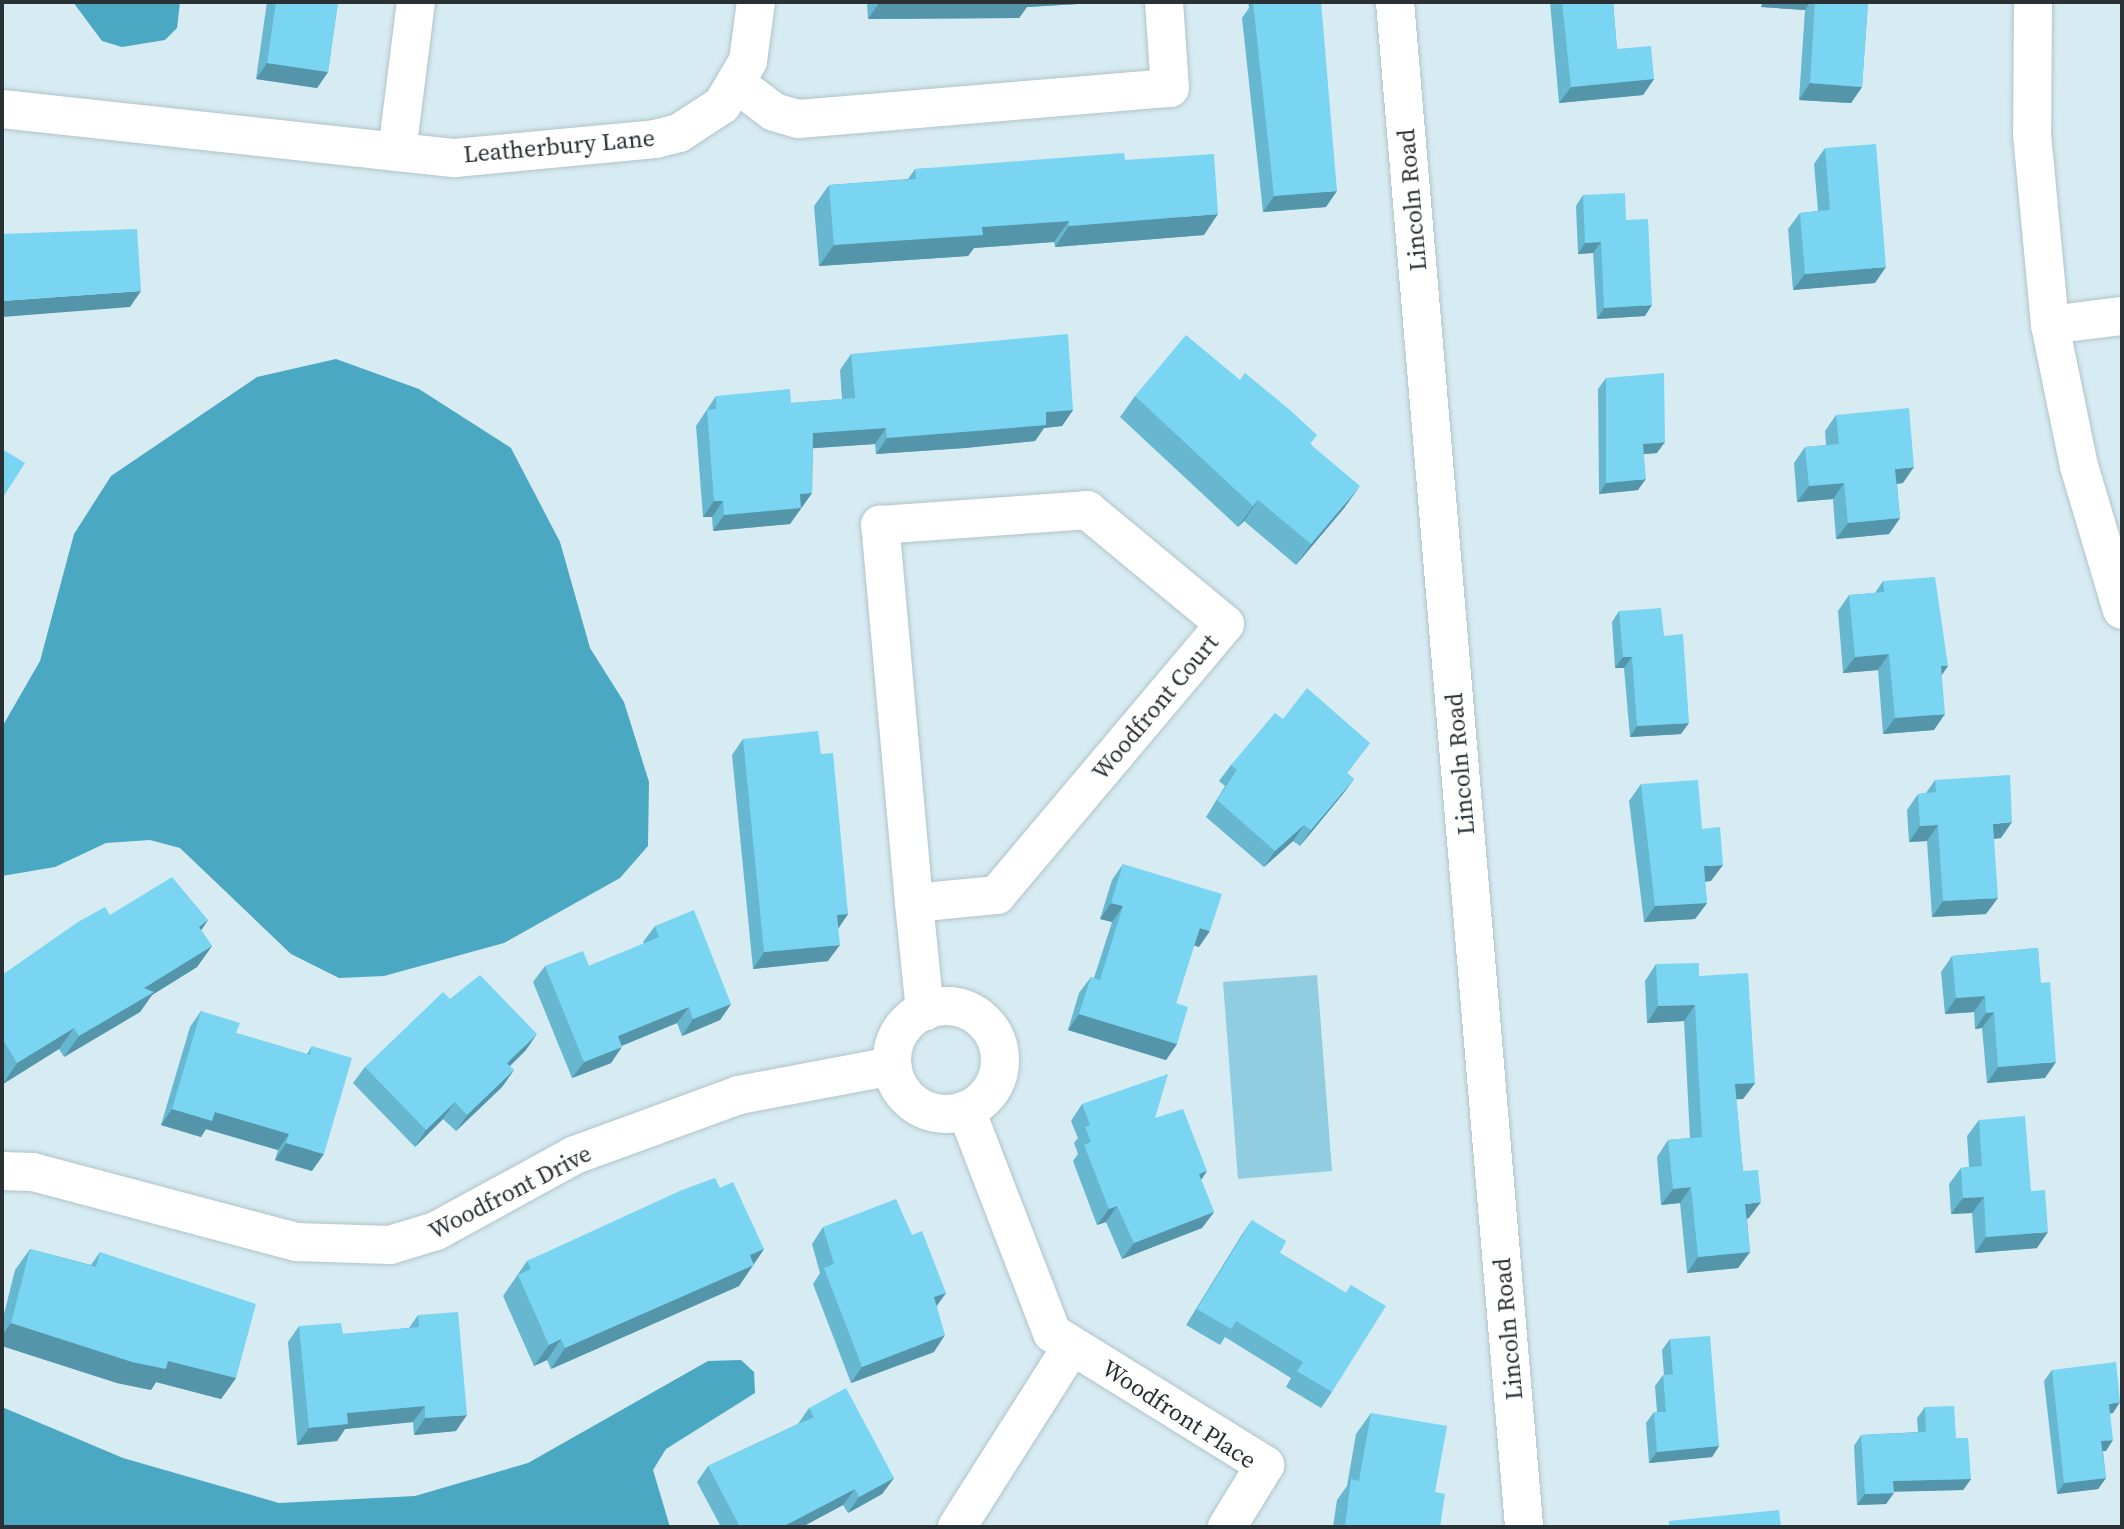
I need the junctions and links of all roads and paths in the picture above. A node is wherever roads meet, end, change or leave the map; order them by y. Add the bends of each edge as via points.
1 (416, 2) edge
2 (756, 2) edge
3 (1164, 2) edge
4 (1395, 2) edge
5 (2033, 2) edge
6 (737, 84) junction
7 (2, 109) edge
8 (397, 152) junction
9 (2122, 316) edge
10 (2050, 325) junction
11 (2122, 610) edge
12 (914, 903) junction
13 (925, 1010) junction
14 (892, 1066) junction
15 (966, 1110) junction
16 (2, 1171) edge
17 (1072, 1346) junction
18 (957, 1527) edge
19 (1227, 1527) edge
20 (1524, 1527) edge

1 - 8 street
2 - 6 street via 752,50
3 - 6 street via 1170,88 799,119 774,112
4 - 20 street, Lincoln Road
5 - 10 street via 2032,134
6 - 8 street, Leatherbury Lane via 702,120 655,139 456,158
7 - 8 street, Leatherbury Lane
9 - 10 street
10 - 11 street via 2079,466
12 - 12 street, Woodfront Court via 880,525 1087,510 1225,624 997,895
12 - 13 street, Woodfront Court
13 - 14 street via 899,1033
13 - 15 street via 969,1011 994,1034 997,1078
14 - 15 street via 912,1102 939,1114
14 - 16 street, Woodfront Drive via 739,1095 575,1155 436,1231 390,1245 296,1242 33,1171
15 - 17 street, Woodfront Place via 1043,1319
17 - 18 street
17 - 19 street, Woodfront Place via 1265,1465

